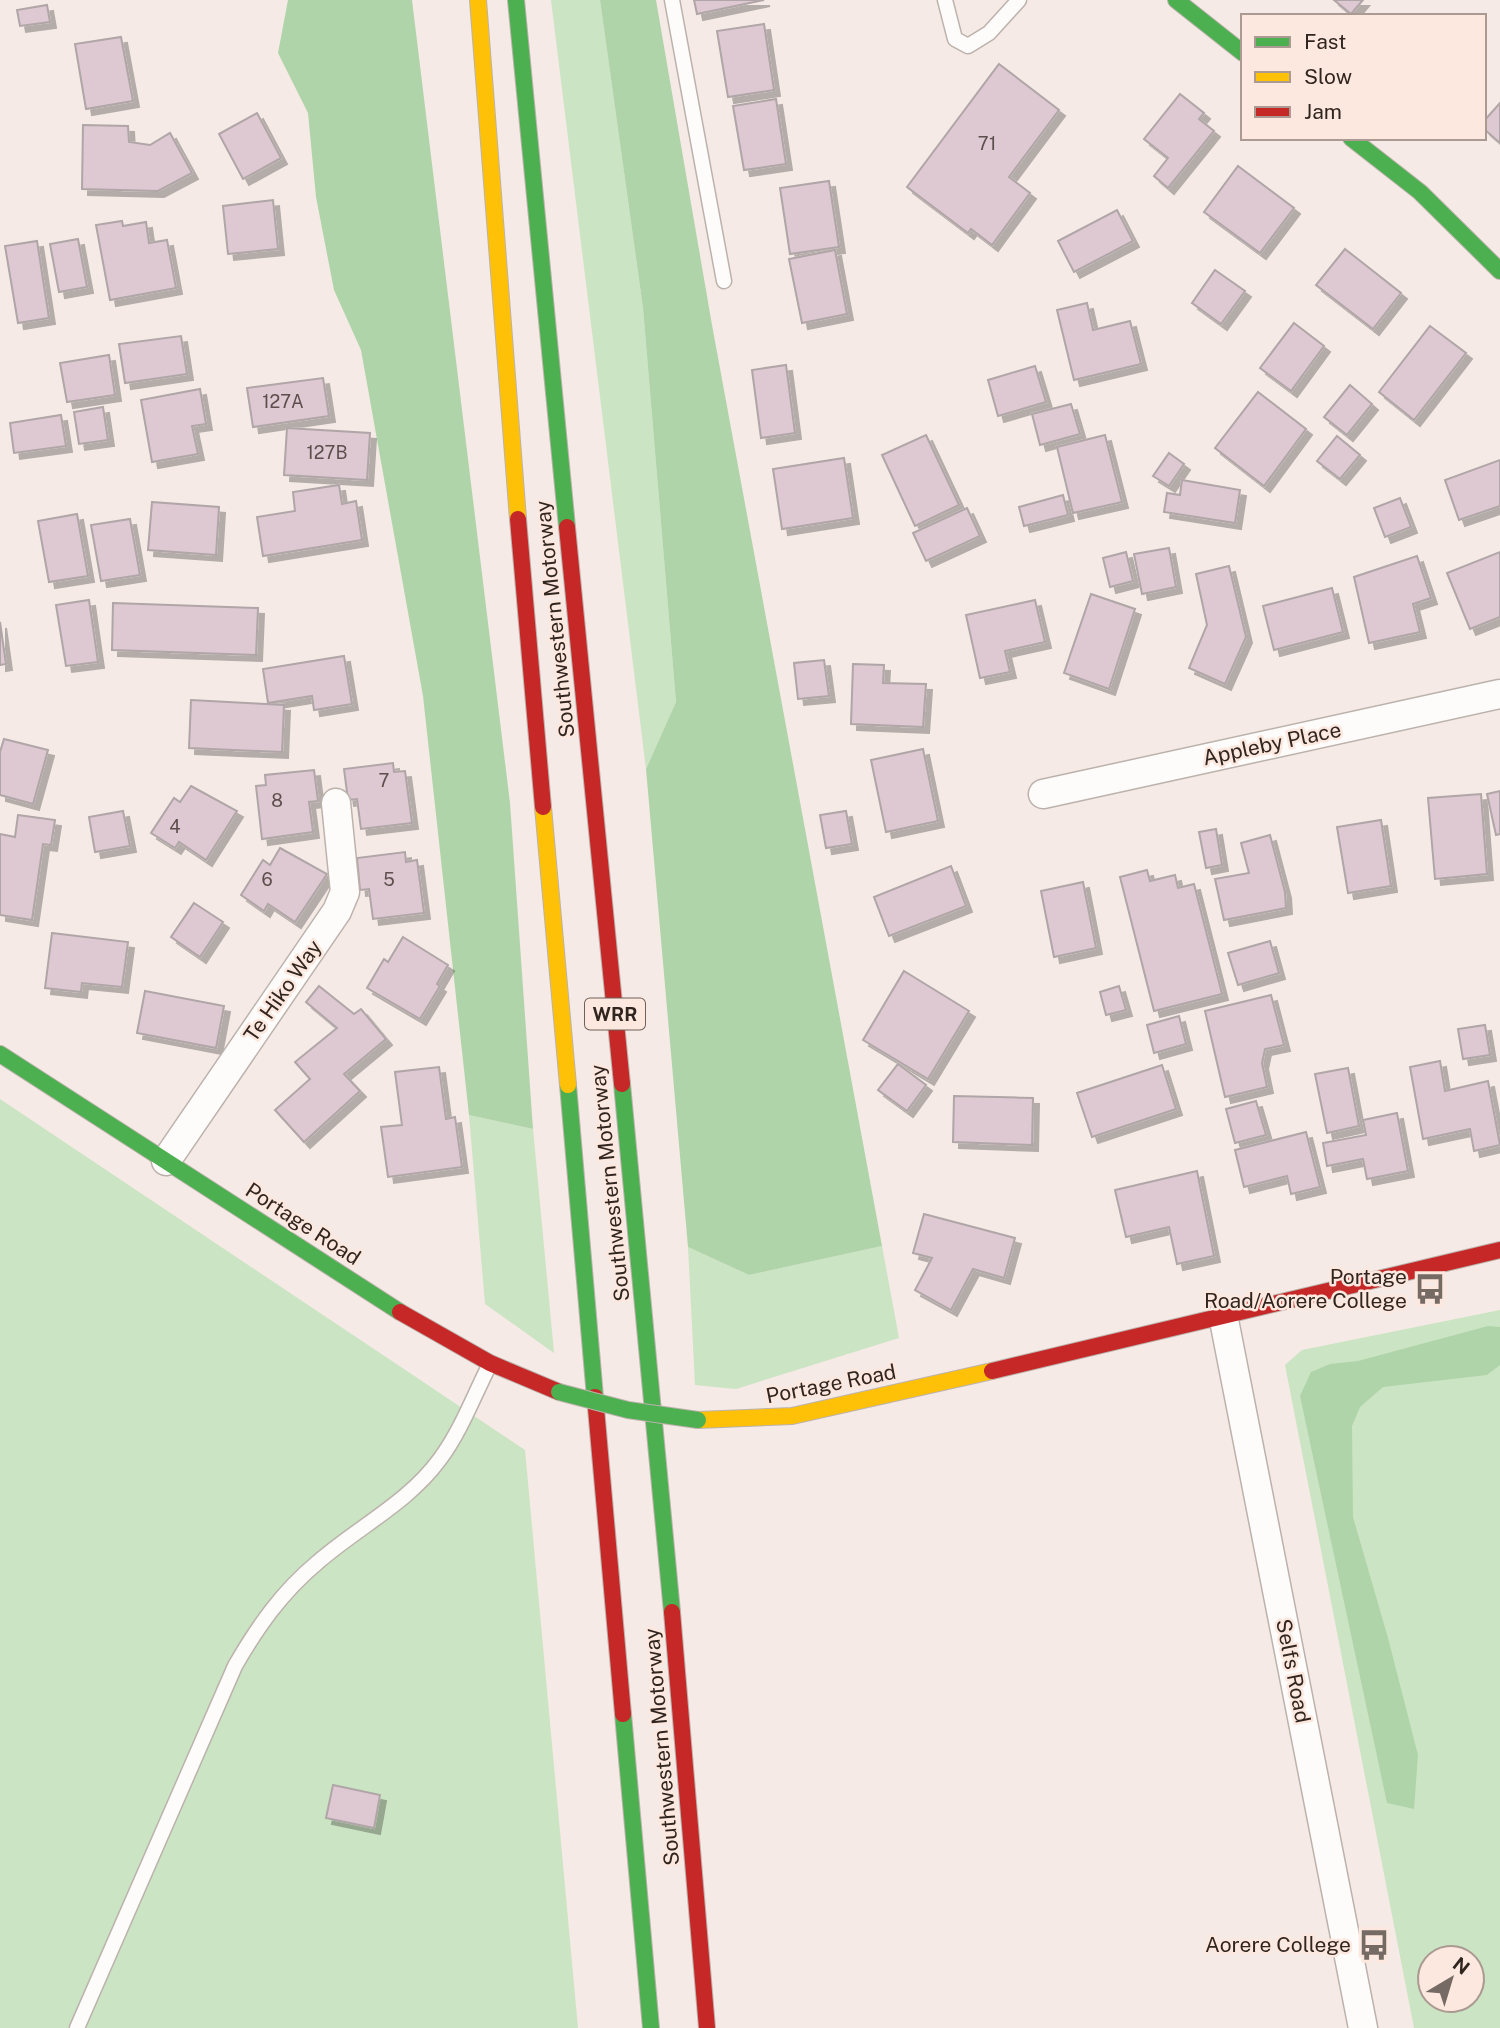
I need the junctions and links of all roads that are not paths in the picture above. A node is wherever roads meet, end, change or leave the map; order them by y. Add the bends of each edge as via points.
1 (478, 0) edge
2 (516, 0) edge
3 (672, 0) edge
4 (945, 0) edge
5 (1019, 0) edge
6 (1176, 0) edge
7 (1241, 50) edge
8 (1354, 140) edge
9 (1500, 271) edge
10 (724, 281) dead end
11 (1500, 694) edge
12 (1043, 794) dead end
13 (336, 803) dead end
14 (0, 1054) edge
15 (166, 1161) junction
16 (1500, 1250) edge
17 (1223, 1315) junction
18 (490, 1363) junction
19 (77, 2028) edge
20 (651, 2028) edge
21 (706, 2028) edge
22 (1363, 2028) edge

1 - 20 main road, Southwestern Motorway / WRR via 512,456
2 - 21 main road, Southwestern Motorway / WRR via 669,1571
3 - 10 lane
4 - 5 lane via 955,39 968,46 989,33
6 - 7 main road
8 - 9 main road via 1420,192
11 - 12 street, Appleby Place
13 - 15 street, Te Hiko Way via 345,891 337,911
14 - 15 main road, Portage Road
15 - 18 main road, Portage Road via 423,1327
16 - 17 main road, Portage Road
17 - 18 main road, Portage Road, bridge via 792,1416 698,1420 635,1413 559,1392
17 - 22 street, Selfs Road
18 - 19 lane via 440,1459 380,1517 289,1587 259,1624 236,1666

